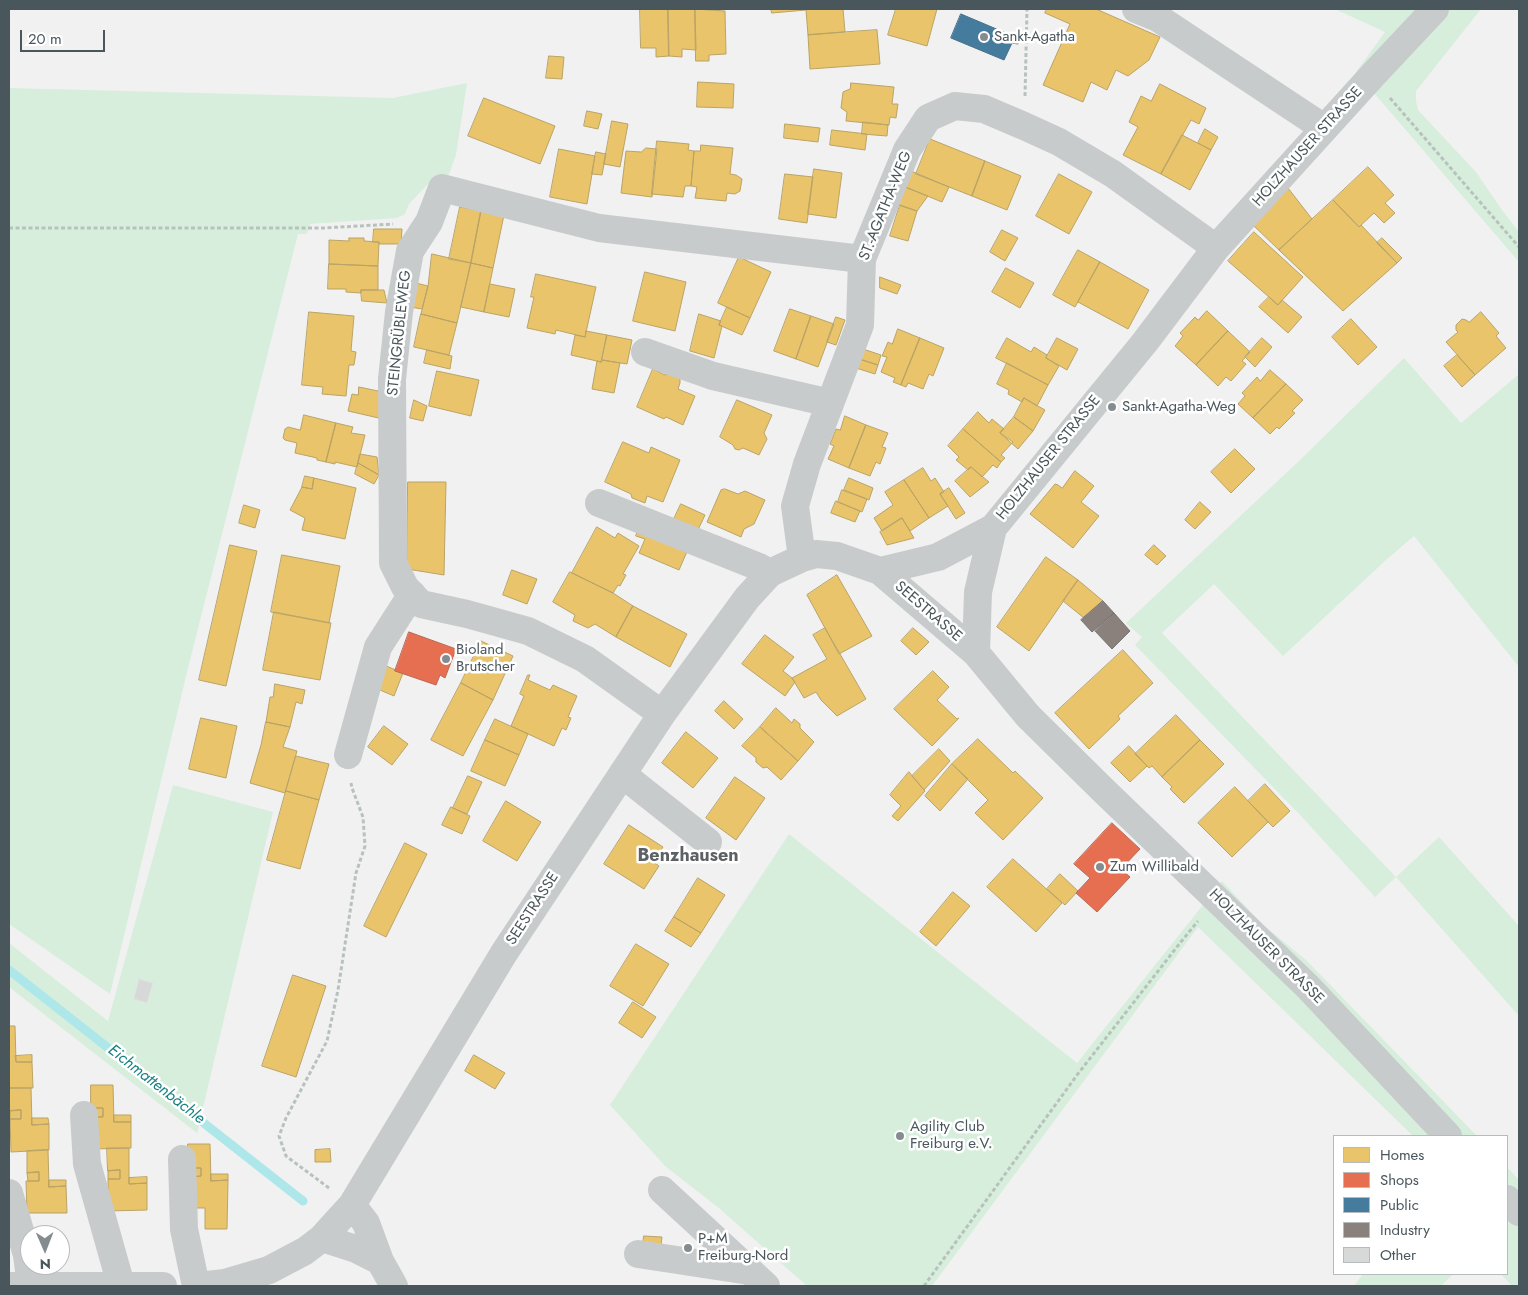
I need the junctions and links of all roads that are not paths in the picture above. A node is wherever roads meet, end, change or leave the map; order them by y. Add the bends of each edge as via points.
1 (1136, 9) edge
2 (1435, 9) edge
3 (1324, 128) junction
4 (1216, 248) junction
5 (862, 259) junction
6 (645, 352) dead end
7 (830, 403) junction
8 (599, 502) dead end
9 (993, 528) junction
10 (802, 558) junction
11 (880, 571) junction
12 (770, 573) junction
13 (412, 594) junction
14 (976, 653) junction
15 (662, 714) junction
16 (348, 755) road end
17 (622, 774) junction
18 (708, 842) dead end
19 (84, 1115) dead end
20 (1447, 1135) edge
21 (182, 1159) dead end
22 (662, 1190) dead end
23 (9, 1193) edge
24 (1508, 1200) edge
25 (352, 1205) junction
26 (1519, 1212) edge
27 (322, 1238) junction
28 (638, 1254) dead end
29 (380, 1261) junction
30 (757, 1278) edge
31 (121, 1285) edge
32 (9, 1286) edge
33 (31, 1286) edge
34 (163, 1286) edge
35 (197, 1286) edge
36 (394, 1286) edge

1 - 3 street via 1158,18
2 - 3 street, HOLZHAUSER STRASSE
3 - 4 street, HOLZHAUSER STRASSE
4 - 5 street, ST.-AGATHA-WEG via 1114,174 1059,142 984,109 955,106 928,118 907,150
4 - 9 street, HOLZHAUSER STRASSE
5 - 7 street, ST.-AGATHA-WEG via 860,325
5 - 13 street, STEINGRÜBLEWEG via 599,228 442,188 429,222 410,251 392,379 393,563
6 - 7 street via 713,376
7 - 10 street, ST.-AGATHA-WEG via 795,506
8 - 12 street
9 - 11 street, SEESTRASSE via 938,557
9 - 14 street, HOLZHAUSER STRASSE via 978,592
10 - 11 street, SEESTRASSE via 816,554 837,556
10 - 12 street, SEESTRASSE
11 - 14 street, SEESTRASSE
12 - 15 street, SEESTRASSE via 747,598
13 - 15 street, STEINGRÜBLEWEG via 421,604 528,632 585,659
13 - 16 street via 378,647
14 - 20 street, HOLZHAUSER STRASSE via 1028,716 1308,987
15 - 17 street, SEESTRASSE
17 - 18 street
17 - 25 street, SEESTRASSE via 504,953
19 - 31 street via 87,1164
21 - 35 street via 184,1229
22 - 30 street
23 - 33 street via 27,1255
24 - 26 street
25 - 27 street, SEESTRASSE
25 - 29 street via 366,1223
27 - 29 street
27 - 35 street, SEESTRASSE via 269,1270 225,1283
28 - 30 street
29 - 36 street
31 - 33 street
31 - 34 street
32 - 33 street

